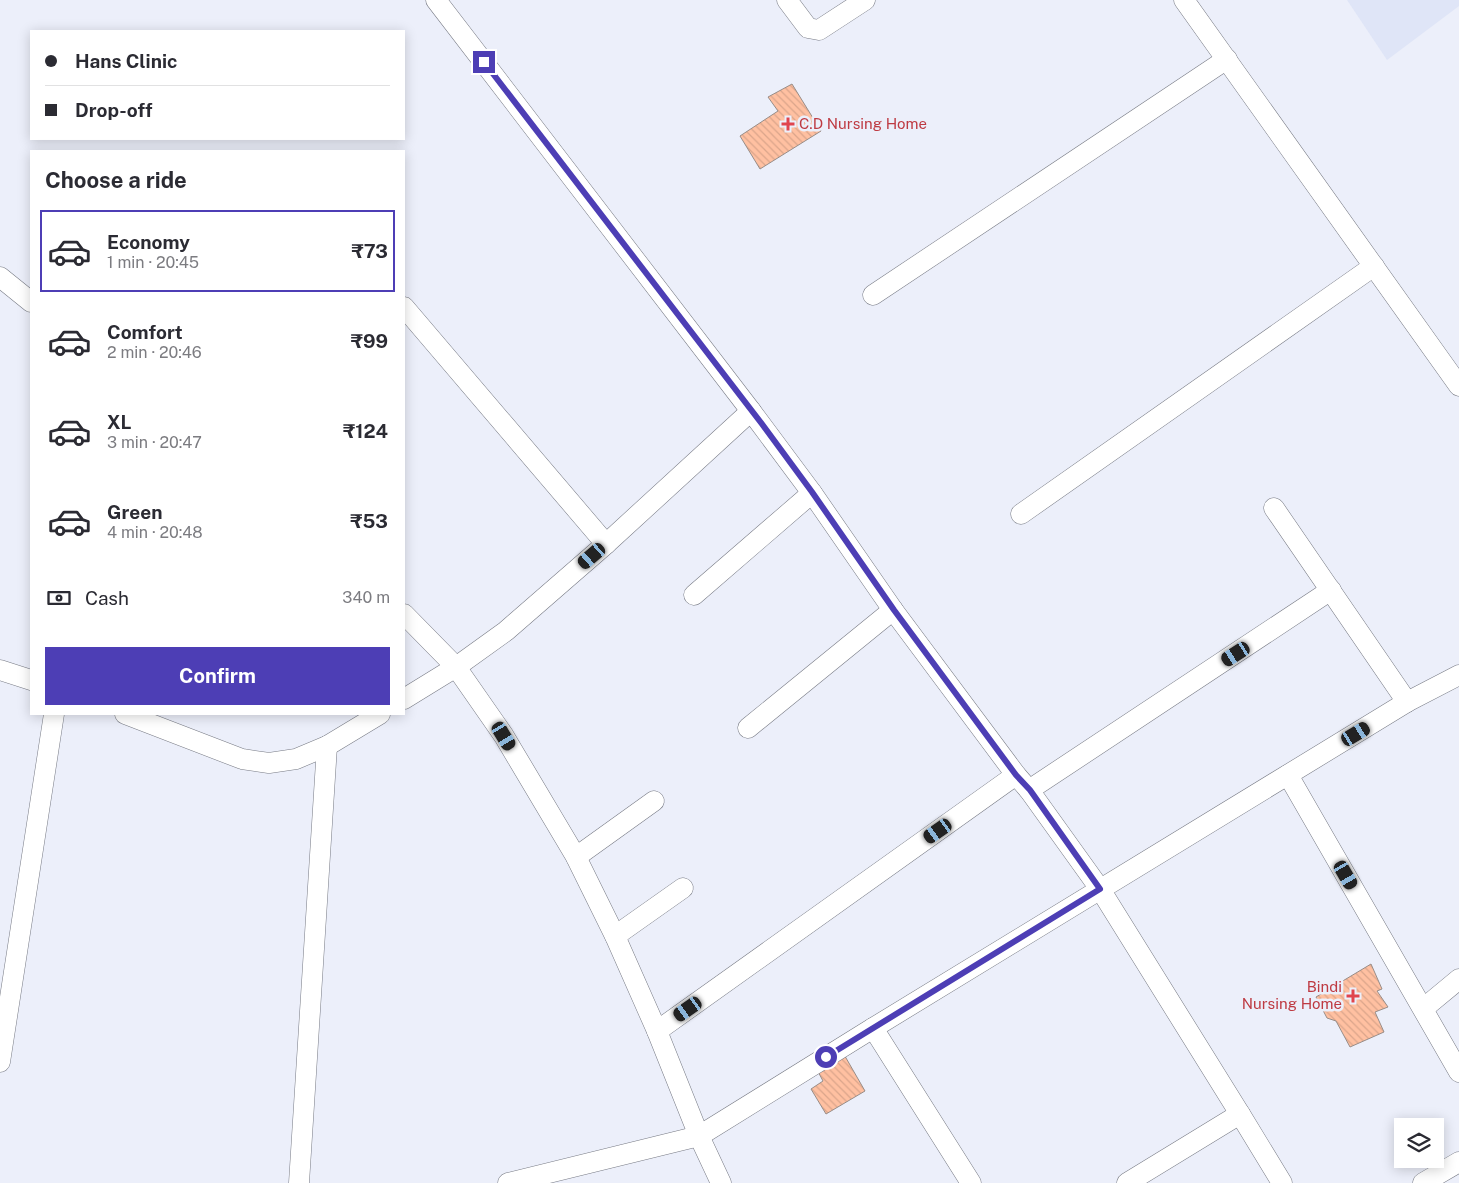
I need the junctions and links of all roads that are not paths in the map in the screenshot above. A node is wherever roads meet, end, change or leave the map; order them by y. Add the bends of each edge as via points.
1 (436, 0) edge
2 (786, 0) edge
3 (865, 0) edge
4 (1184, 0) edge
5 (1226, 59) junction
6 (1374, 266) junction
7 (0, 277) edge
8 (873, 295) dead end
9 (30, 301) edge
10 (405, 308) edge
11 (1459, 386) edge
12 (752, 411) junction
13 (812, 492) junction
14 (1274, 508) dead end
15 (1022, 514) dead end
16 (606, 544) junction
17 (1332, 590) junction
18 (694, 595) dead end
19 (894, 610) junction
20 (405, 615) edge
21 (456, 667) junction
22 (0, 670) edge
23 (1459, 675) edge
24 (30, 680) edge
25 (405, 698) edge
26 (1407, 702) junction
27 (54, 715) edge
28 (128, 715) edge
29 (378, 715) edge
30 (748, 728) dead end
31 (327, 746) junction
32 (1016, 775) junction
33 (1288, 775) junction
34 (1030, 790) junction
35 (654, 801) dead end
36 (576, 857) junction
37 (683, 888) dead end
38 (1100, 889) junction
39 (615, 936) junction
40 (1459, 979) edge
41 (1424, 1008) junction
42 (873, 1028) junction
43 (657, 1031) junction
44 (0, 1062) edge
45 (1459, 1072) edge
46 (1240, 1114) junction
47 (699, 1136) junction
48 (1459, 1162) edge
49 (299, 1183) edge
50 (508, 1183) edge
51 (722, 1183) edge
52 (971, 1183) edge
53 (1127, 1183) edge
54 (1282, 1183) edge
55 (1423, 1183) edge

1 - 12 street
2 - 3 street via 808,28 819,30
4 - 5 street
5 - 6 street
5 - 8 street
6 - 11 street
6 - 15 street
7 - 9 street
10 - 16 street
12 - 13 street
12 - 16 street
13 - 18 street
13 - 19 street
14 - 17 street
16 - 21 street via 506,631
17 - 26 street
17 - 34 street
19 - 30 street
19 - 32 street
20 - 21 street
21 - 25 street
21 - 36 street via 504,736
22 - 24 street
23 - 26 street
26 - 33 street
27 - 44 street
28 - 31 street via 242,759 269,763 296,759
29 - 31 street
31 - 49 street
32 - 34 street
32 - 43 street
33 - 38 street
33 - 41 street
34 - 38 street
35 - 36 street
36 - 39 street
37 - 39 street
38 - 42 street
38 - 46 street
39 - 43 street
40 - 41 street
41 - 45 street
42 - 47 street
42 - 52 street
43 - 47 street
46 - 53 street
46 - 54 street
47 - 50 street
47 - 51 street
48 - 55 street

